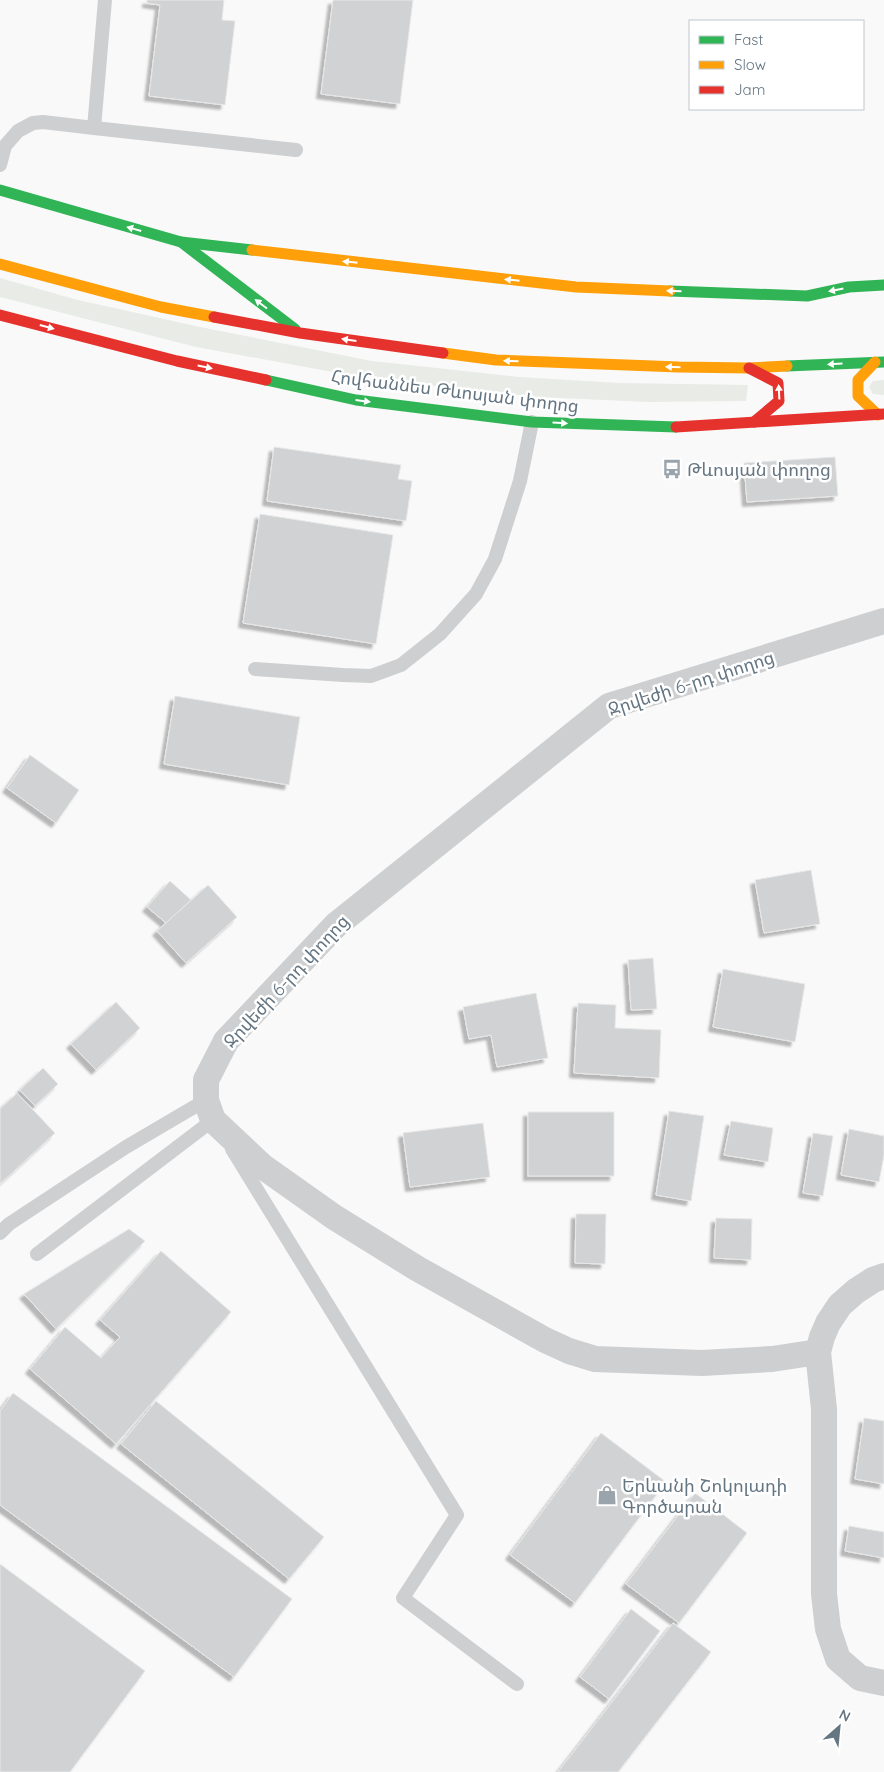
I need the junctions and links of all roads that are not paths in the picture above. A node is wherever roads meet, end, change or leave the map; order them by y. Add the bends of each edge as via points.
1 (106, 0) edge
2 (94, 128) junction
3 (296, 150) dead end
4 (0, 165) edge
5 (0, 190) edge
6 (181, 242) junction
7 (0, 264) edge
8 (884, 285) edge
9 (0, 315) edge
10 (300, 333) junction
11 (879, 362) edge
12 (750, 368) junction
13 (881, 414) edge
14 (532, 422) junction
15 (754, 422) junction
16 (884, 621) edge
17 (255, 669) dead end
18 (210, 1110) junction
19 (0, 1233) edge
20 (37, 1254) dead end
21 (884, 1276) edge
22 (818, 1352) junction
23 (884, 1683) edge
24 (518, 1684) dead end

1 - 2 lane
2 - 3 lane
2 - 4 lane via 33,123 18,131 5,146
6 -> 5 main road
8 -> 6 main road via 849,287 807,296 576,287
10 -> 6 main road
7 - 10 main road, Հովհաննես Թևոսյան փողոց via 161,307
9 -> 14 main road, Հովհաննես Թևոսյան փողոց via 177,361 356,400
12 -> 10 main road, Հովհաննես Թևոսյան փողոց via 496,360
11 -> 12 main road, Հովհաննես Թևոսյան փողոց
11 - 13 main road via 858,380 858,396
15 -> 12 main road via 779,401 778,383
13 - 15 main road, Հովհաննես Թևոսյան փողոց
14 -> 15 main road, Հովհաննես Թևոսյան փողոց via 666,428
14 - 17 lane via 520,481 495,559 476,594 440,634 401,666 372,676
16 - 18 street, Ջրվեժի 6-րդ փողոց via 609,706 336,925 226,1041 206,1080
18 - 19 lane via 126,1146
18 - 20 lane
18 - 22 street via 262,1166 334,1216 418,1269 569,1351 595,1359 702,1363 772,1359
18 - 24 lane via 457,1515 403,1598
21 - 22 street via 856,1291 840,1305 828,1323
22 - 23 street via 824,1409 824,1594 828,1629 838,1659 860,1678

